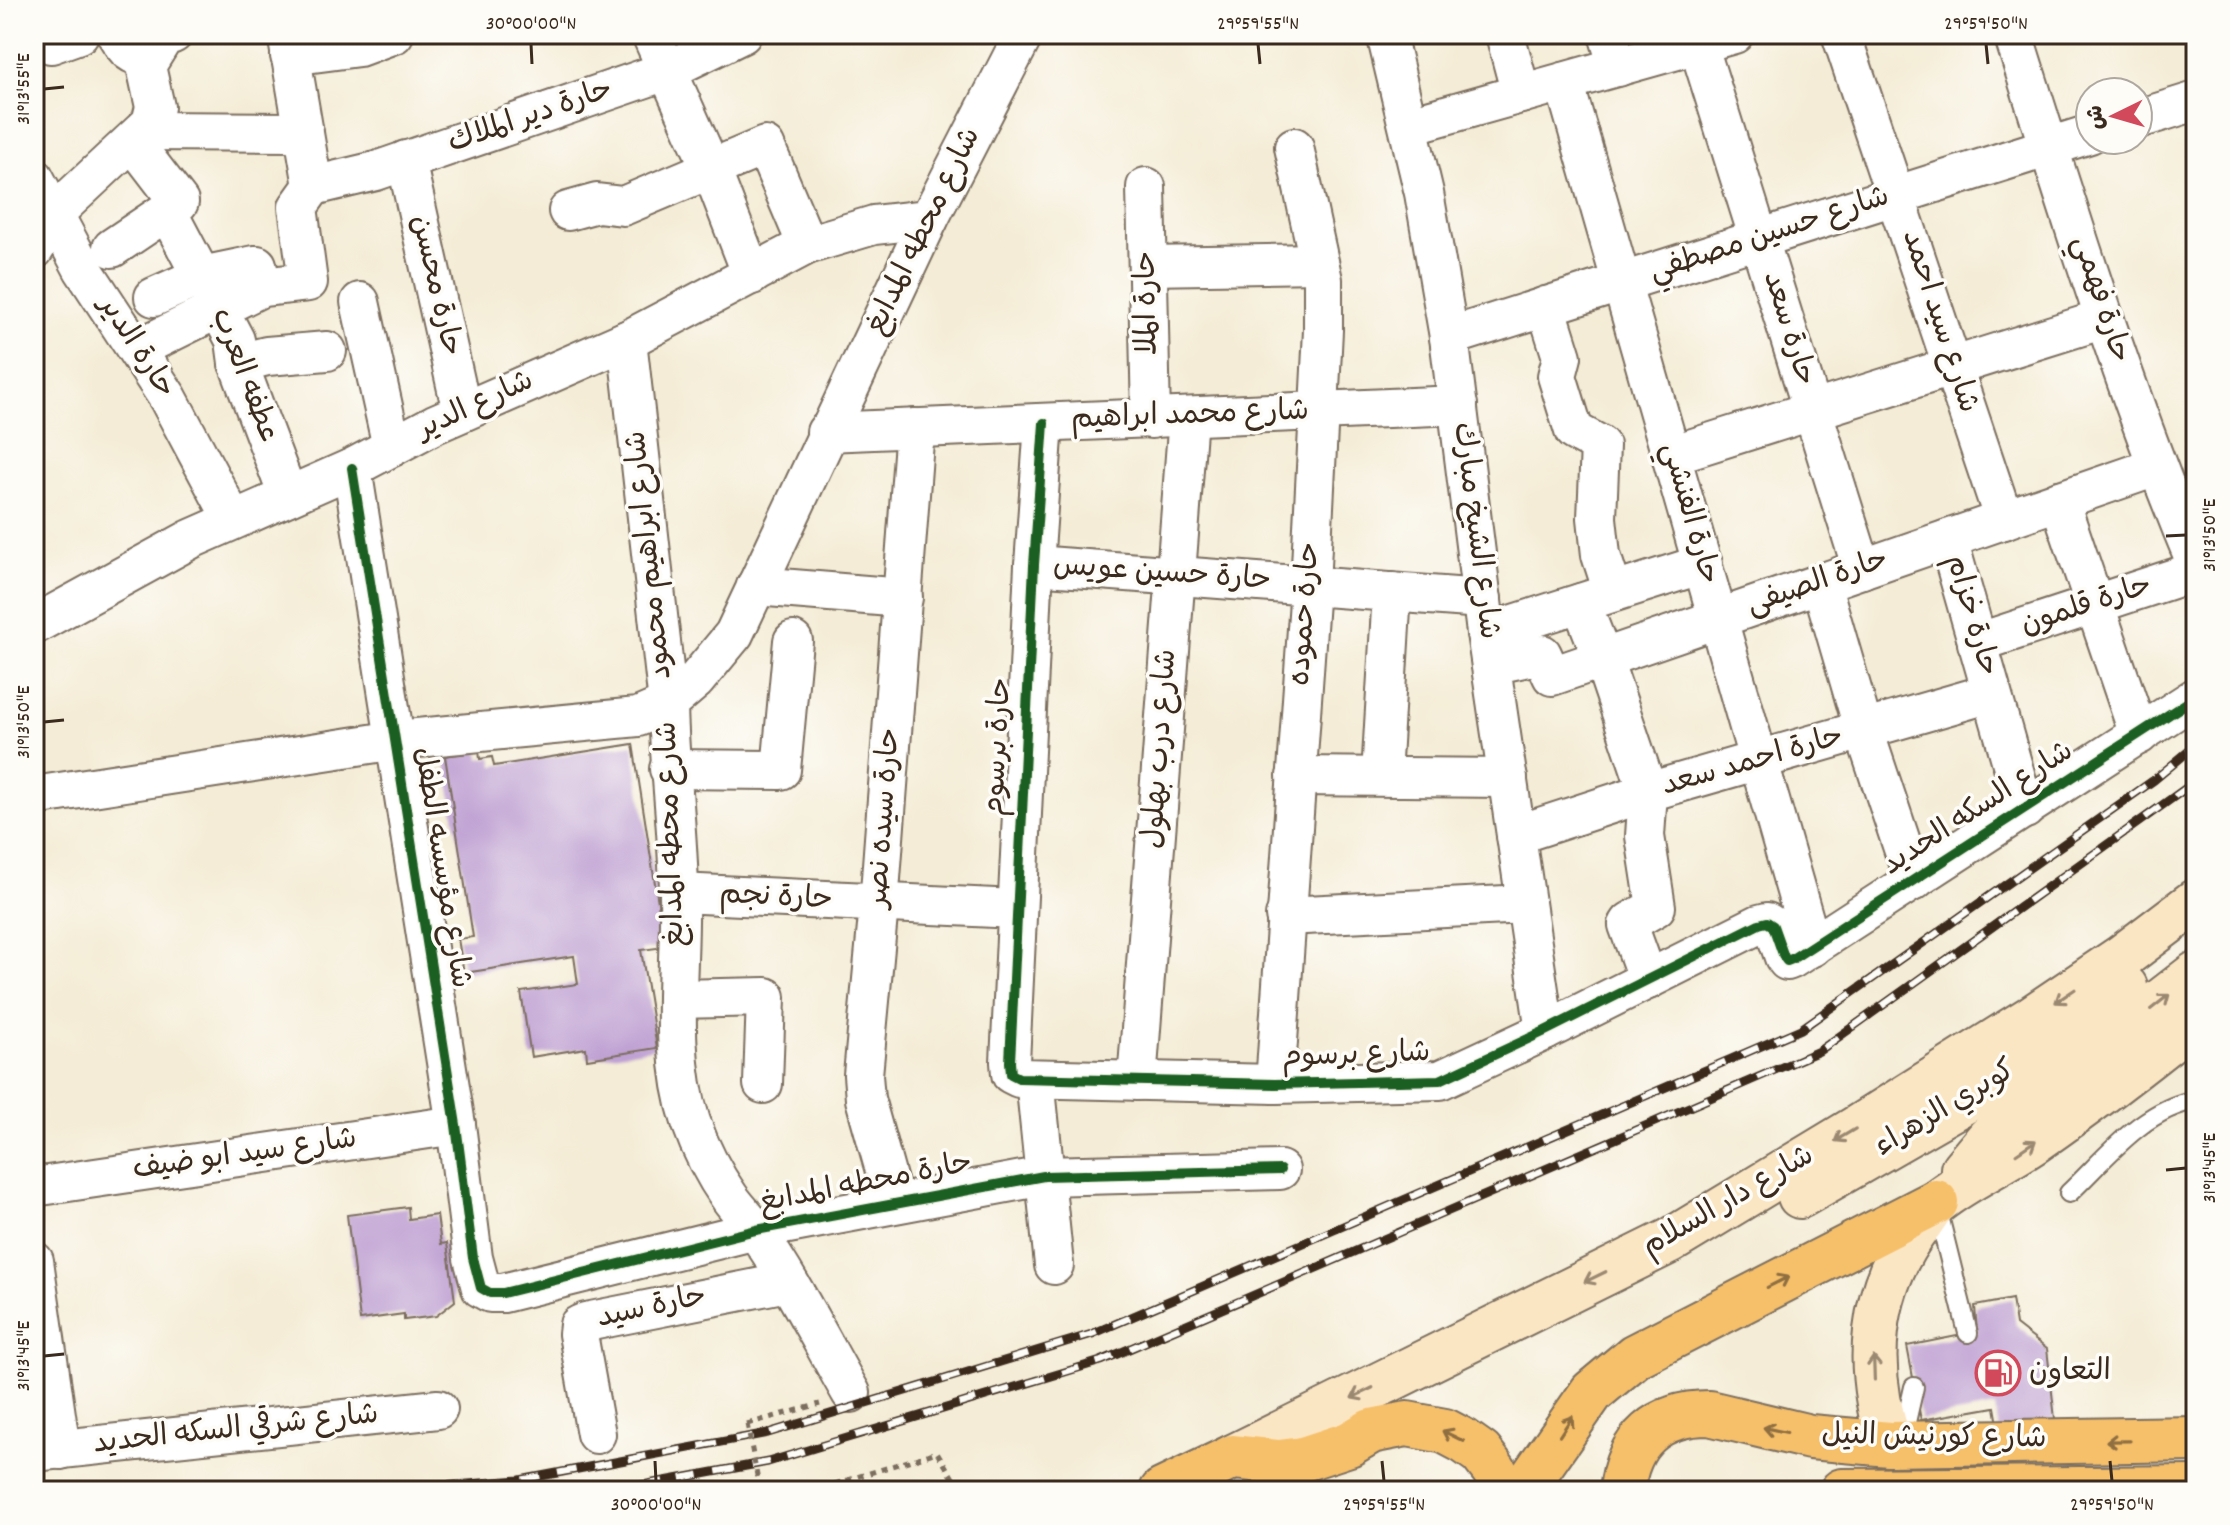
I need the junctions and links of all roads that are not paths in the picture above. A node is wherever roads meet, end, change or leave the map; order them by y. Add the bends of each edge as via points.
1 (116, 34) edge
2 (394, 34) edge
3 (651, 34) edge
4 (742, 34) edge
5 (1024, 34) edge
6 (1386, 34) edge
7 (1505, 34) edge
8 (1841, 34) edge
9 (2013, 34) edge
10 (1721, 37) edge
11 (161, 45) edge
12 (288, 45) edge
13 (1613, 50) edge
14 (666, 71) junction
15 (1564, 82) junction
16 (1521, 94) junction
17 (2196, 101) edge
18 (2154, 114) edge
19 (1410, 125) junction
20 (304, 132) junction
21 (138, 137) junction
22 (2074, 139) edge
23 (1294, 147) dead end
24 (2049, 147) junction
25 (406, 160) junction
26 (711, 169) junction
27 (34, 177) edge
28 (313, 186) junction
29 (1146, 187) dead end
30 (1896, 196) junction
31 (167, 211) junction
32 (568, 211) dead end
33 (53, 217) junction
34 (929, 219) junction
35 (1759, 239) junction
36 (807, 245) junction
37 (112, 248) dead end
38 (34, 250) edge
39 (1319, 263) junction
40 (1148, 266) junction
41 (752, 275) junction
42 (201, 276) junction
43 (1622, 282) junction
44 (262, 287) junction
45 (154, 297) dead end
46 (360, 302) dead end
47 (1546, 306) junction
48 (219, 310) junction
49 (2104, 319) junction
50 (1449, 337) junction
51 (627, 340) junction
52 (137, 349) junction
53 (327, 351) dead end
54 (238, 363) junction
55 (1953, 367) junction
56 (1458, 405) junction
57 (1812, 410) junction
58 (1319, 411) junction
59 (462, 412) junction
60 (1188, 417) junction
61 (1151, 419) junction
62 (1044, 423) junction
63 (915, 428) junction
64 (826, 432) junction
65 (392, 447) junction
66 (1671, 455) junction
67 (2156, 467) junction
68 (352, 468) junction
69 (288, 496) junction
70 (2059, 500) junction
71 (233, 520) junction
72 (2004, 520) junction
73 (1948, 539) junction
74 (2193, 552) edge
75 (1703, 564) junction
76 (1034, 565) junction
77 (1862, 569) junction
78 (1174, 576) junction
79 (1821, 583) junction
80 (756, 586) junction
81 (1310, 586) junction
82 (1392, 592) junction
83 (903, 598) junction
84 (1597, 598) junction
85 (2094, 605) junction
86 (1718, 619) junction
87 (34, 625) edge
88 (1487, 632) junction
89 (793, 641) dead end
90 (1977, 643) junction
91 (1603, 659) junction
92 (1991, 693) junction
93 (2196, 697) edge
94 (668, 704) junction
95 (1864, 731) junction
96 (2139, 735) junction
97 (396, 740) junction
98 (1759, 761) junction
99 (669, 769) junction
100 (1296, 776) junction
101 (1381, 776) junction
102 (1508, 778) junction
103 (1648, 792) junction
104 (34, 796) edge
105 (2025, 809) junction
106 (1516, 835) junction
107 (1914, 881) junction
108 (679, 893) junction
109 (2196, 901) edge
110 (1526, 904) junction
111 (879, 905) junction
112 (1016, 909) junction
113 (1285, 916) junction
114 (2196, 931) edge
115 (1800, 954) junction
116 (2196, 974) edge
117 (1648, 980) junction
118 (677, 999) junction
119 (2196, 1019) edge
120 (1545, 1031) junction
121 (1023, 1076) junction
122 (1137, 1081) junction
123 (763, 1084) dead end
124 (1275, 1084) junction
125 (2196, 1100) edge
126 (456, 1125) junction
127 (1280, 1170) dead end
128 (1044, 1176) junction
129 (34, 1187) edge
130 (2069, 1193) dead end
131 (1936, 1202) junction
132 (894, 1203) junction
133 (756, 1230) junction
134 (1670, 1241) junction
135 (34, 1261) edge
136 (1054, 1265) dead end
137 (476, 1277) joint
138 (787, 1282) junction
139 (1968, 1333) dead end
140 (1914, 1387) dead end
141 (838, 1398) road end
142 (438, 1409) dead end
143 (596, 1434) dead end
144 (2196, 1439) edge
145 (1895, 1444) junction
146 (48, 1451) edge
147 (1233, 1457) junction
148 (2196, 1488) edge
149 (1162, 1491) edge
150 (1505, 1491) edge
151 (1523, 1491) edge
152 (1622, 1491) edge
153 (1842, 1491) edge

1 - 11 street via 132,55
2 - 12 street via 359,47
3 - 14 street
4 - 14 street, حارة دير الملاك
5 - 34 street, شارع محطه المدابغ
6 - 19 street, شارع الشيخ مبارك
7 - 16 street
8 - 30 street, شارع سيد احمد
9 - 24 street, حارة فهمي
10 - 13 street
10 - 35 street, حارة سعد
11 - 21 street via 146,66 155,107 151,123
12 - 20 street
13 - 15 street
14 - 25 street, حارة دير الملاك
14 - 26 street
15 - 16 street
15 - 43 street, حارة الفنشي
16 - 19 street
17 - 18 street
19 - 50 street, شارع الشيخ مبارك
20 - 21 street
20 - 28 street
21 - 31 street, عطفه العرب via 179,202
21 - 33 street
22 - 24 street, شارع حسين مصطفي
23 - 39 street, حارة حموده
24 - 30 street, شارع حسين مصطفي
24 - 49 street, حارة فهمي
25 - 28 street, حارة دير الملاك
25 - 59 street, حارة محسن
26 - 32 street via 623,206 597,203
26 - 36 street via 767,147
26 - 41 street
27 - 33 street, حارة الدير
28 - 44 street via 298,207 308,282
29 - 40 street, حارة الملا
30 - 35 street, شارع حسين مصطفي
30 - 55 street, شارع سيد احمد
31 - 37 street
31 - 42 street, عطفه العرب
33 - 38 street
33 - 52 street, حارة الدير
34 - 36 street, شارع الدير via 874,225
34 - 64 street, شارع محطه المدابغ
35 - 43 street, شارع حسين مصطفي
35 - 57 street, حارة سعد
36 - 41 street, شارع الدير
39 - 40 street
39 - 58 street, حارة حموده
40 - 61 street, حارة الملا
41 - 51 street, شارع الدير
42 - 44 street via 257,265
42 - 45 street
42 - 48 street, عطفه العرب
43 - 47 street, شارع حسين مصطفي
43 - 66 street, حارة الفنشي
44 - 48 street
46 - 65 street
47 - 50 street, شارع حسين مصطفي
47 - 84 street via 1562,357 1557,376 1574,431 1600,445
48 - 52 street
48 - 54 street, عطفه العرب via 235,340
49 - 55 street
49 - 67 street, حارة فهمي
50 - 56 street, شارع الشيخ مبارك
51 - 59 street, شارع الدير
51 - 94 street, شارع ابراهيم محمود
52 - 71 street, حارة الدير
53 - 54 street
54 - 69 street, عطفه العرب
55 - 57 street
55 - 72 street, شارع سيد احمد
56 - 58 street, شارع محمد ابراهيم
56 - 88 street, شارع الشيخ مبارك
57 - 66 street
57 - 77 street, حارة سعد
58 - 60 street, شارع محمد ابراهيم
58 - 81 street, حارة حموده
59 - 65 street, شارع الدير
60 - 61 street, شارع محمد ابراهيم
60 - 78 street, شارع درب بهلول
61 - 62 street, شارع محمد ابراهيم
62 - 63 street, شارع محمد ابراهيم
62 - 76 street, حارة برسوم
63 - 64 street, شارع محمد ابراهيم
63 - 83 street, حارة سيده نصر
64 - 80 street, شارع محطه المدابغ
65 - 68 street, شارع الدير
66 - 75 street, حارة الفنشي
67 - 70 street, حارة الصيفى
67 - 74 street, حارة فهمي
68 - 69 street, شارع الدير
68 - 97 street, شارع مؤسسه الطفل
69 - 71 street, شارع الدير
70 - 72 street, حارة الصيفى
70 - 85 street
71 - 87 street, شارع الدير
72 - 73 street, حارة الصيفى
73 - 77 street, حارة الصيفى
73 - 90 street, حارة خزام
74 - 85 street, حارة قلمون
75 - 84 street
75 - 86 street, حارة الفنشي
76 - 78 street, حارة حسين عويس
76 - 112 street, حارة برسوم
77 - 79 street, حارة الصيفى
78 - 81 street, حارة حسين عويس
78 - 122 street, شارع درب بهلول
79 - 86 street, حارة الصيفى
79 - 95 street
80 - 83 street
80 - 94 street, شارع محطه المدابغ via 734,634
81 - 82 street, حارة حسين عويس
81 - 100 street, حارة حموده
82 - 88 street, حارة حسين عويس
82 - 101 street
83 - 111 street, حارة سيده نصر
84 - 88 street
84 - 91 street
85 - 90 street, حارة قلمون
85 - 96 street
86 - 91 street, حارة الصيفى
86 - 98 street, حارة الفنشي
88 - 91 street, حارة الصيفى via 1542,654 1552,676
88 - 102 street, شارع الشيخ مبارك
89 - 99 street via 781,770
90 - 92 street, حارة خزام
91 - 103 street
92 - 95 street, حارة احمد سعد
92 - 105 street, حارة خزام
93 - 96 street, شارع السكه الحديد
94 - 97 street, شارع ابراهيم محمود via 638,717
94 - 99 street, شارع محطه المدابغ
95 - 98 street, حارة احمد سعد
95 - 107 street
96 - 105 street, شارع السكه الحديد
97 - 104 street, شارع ابراهيم محمود
97 - 126 street, شارع مؤسسه الطفل
98 - 103 street, حارة احمد سعد
98 - 115 street, حارة الفنشي
99 - 108 street, شارع محطه المدابغ
100 - 101 street
100 - 113 street, حارة حموده
101 - 102 street
102 - 106 street, شارع الشيخ مبارك
103 - 106 street, حارة احمد سعد
103 - 117 street via 1645,836 1656,907 1628,925
105 - 107 street, شارع السكه الحديد
106 - 110 street, شارع الشيخ مبارك
107 - 115 street, شارع السكه الحديد
108 - 111 street, حارة نجم
108 - 118 street, شارع محطه المدابغ
109 -> 134 main road, شارع دار السلام via 2033,1017
110 - 113 street
110 - 120 street, شارع الشيخ مبارك
111 - 112 street, حارة نجم
111 - 132 street, حارة سيده نصر via 863,1085
112 - 121 street, حارة برسوم
113 - 124 street, حارة حموده
114 - 134 main road, كوبري الزهراء via 2042,1052 1981,1092 1814,1189 1768,1211
115 - 117 street, شارع برسوم via 1767,922
131 -> 116 main road, كوبري الزهراء via 2014,1115
117 - 120 street, شارع برسوم
118 - 123 street via 766,997
118 - 133 street, شارع محطه المدابغ via 676,1040 691,1123 729,1197
131 -> 119 main road via 2119,1082
120 - 124 street, شارع برسوم via 1440,1080
121 - 122 street, شارع برسوم
121 - 128 street, حارة برسوم
122 - 124 street, شارع برسوم
125 - 130 lane via 2156,1112
126 - 129 street, شارع سيد ابو ضيف
126 - 137 street, شارع مؤسسه الطفل
127 - 128 street, حارة محطه المدابغ
128 - 132 street, حارة محطه المدابغ
128 - 136 street, حارة برسوم
131 - 139 lane
145 -> 131 main road via 1881,1420 1873,1367 1878,1313 1896,1261
151 -> 131 main road via 1592,1392 1635,1356
132 - 133 street, حارة محطه المدابغ
133 - 137 street, حارة محطه المدابغ via 503,1293 481,1288
133 - 138 street, شارع محطه المدابغ
134 -> 147 main road, شارع دار السلام
135 - 146 street
138 - 141 street, شارع محطه المدابغ
138 - 143 street, حارة سيد via 579,1325
140 - 145 lane
142 - 146 street, شارع شرقي السكه الحديد
144 -> 145 main road, شارع كورنيش النيل
145 -> 152 main road, شارع كورنيش النيل via 1810,1437 1693,1413 1662,1423 1639,1443
147 - 149 main road
150 -> 147 main road via 1481,1453 1426,1426 1389,1426 1303,1459
148 - 153 main road

